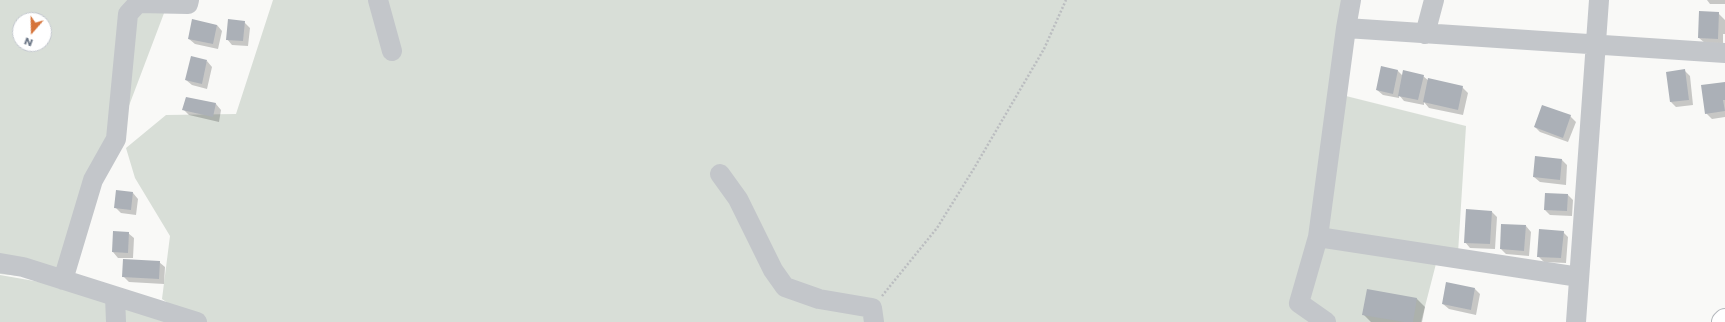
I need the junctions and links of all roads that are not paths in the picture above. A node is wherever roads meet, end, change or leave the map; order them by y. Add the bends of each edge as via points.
1 (189, 0) edge
2 (378, 0) edge
3 (1351, 0) edge
4 (1434, 0) edge
5 (1599, 0) edge
6 (1346, 28) junction
7 (1425, 34) junction
8 (1596, 46) junction
9 (392, 51) dead end
10 (1725, 53) edge
11 (720, 174) dead end
12 (1318, 237) junction
13 (0, 263) edge
14 (1579, 277) junction
15 (63, 280) junction
16 (115, 296) junction
17 (873, 315) edge
18 (116, 322) edge
19 (197, 322) edge
20 (1326, 322) edge
21 (1576, 322) edge

1 - 15 street via 188,4 138,3 128,14 116,138 93,180
2 - 9 street
3 - 6 street
4 - 7 street
5 - 8 street
6 - 7 street
6 - 12 street
7 - 8 street
8 - 10 street
8 - 14 street
11 - 17 street via 738,199 773,270 785,287
12 - 14 street
12 - 20 street via 1299,303
13 - 15 street
14 - 21 street
15 - 16 street
16 - 18 street
16 - 19 street

